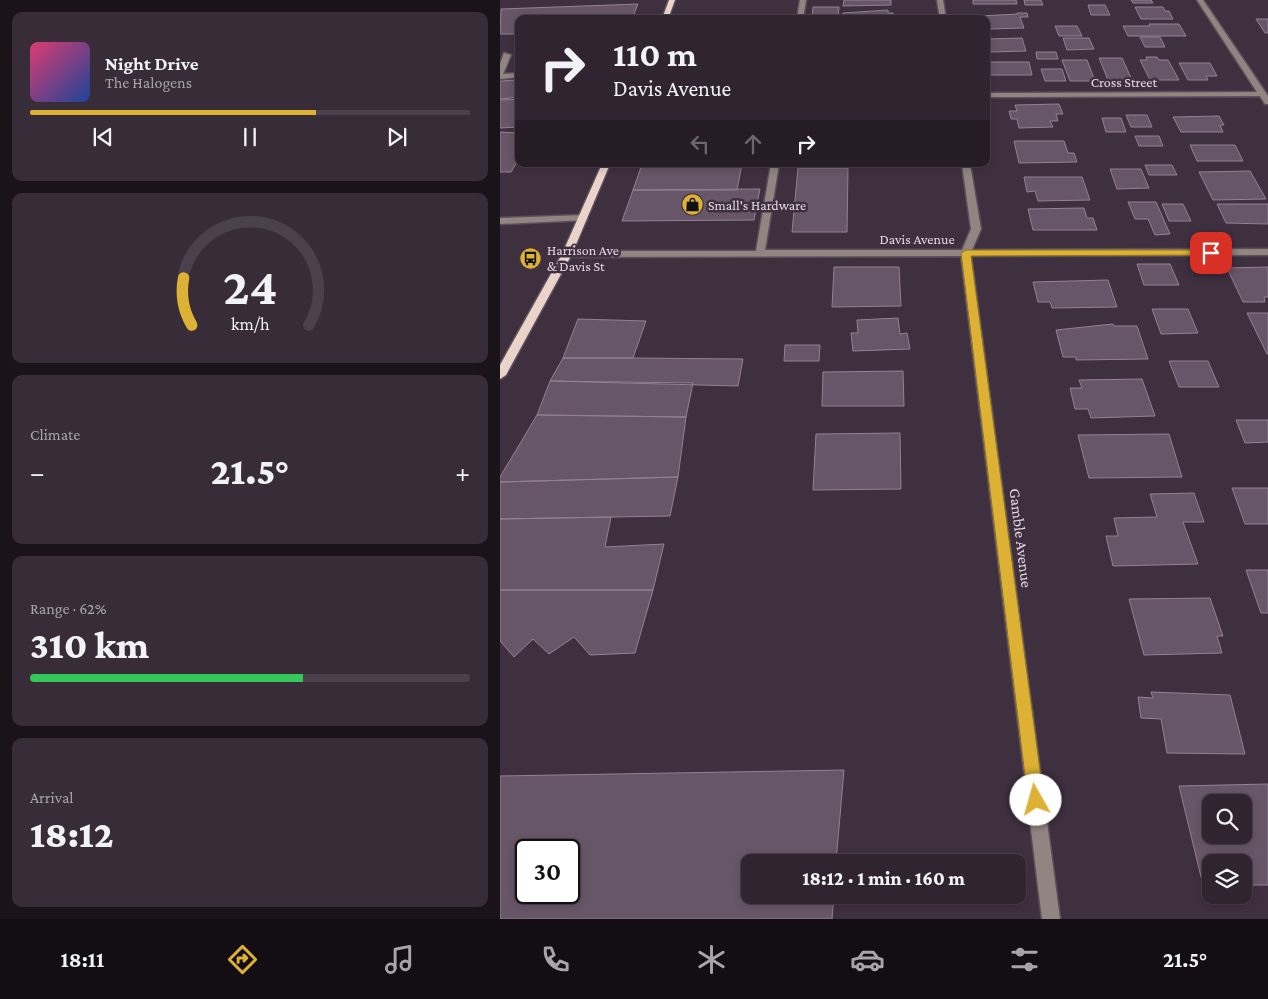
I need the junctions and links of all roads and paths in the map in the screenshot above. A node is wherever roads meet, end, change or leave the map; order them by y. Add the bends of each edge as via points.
1 (672, 0) edge
2 (803, 0) edge
3 (940, 0) edge
4 (1200, 0) edge
5 (666, 15) edge
6 (801, 15) edge
7 (942, 15) edge
8 (506, 55) dead end
9 (500, 75) edge
10 (515, 76) edge
11 (1262, 94) junction
12 (990, 95) edge
13 (1268, 102) edge
14 (605, 167) edge
15 (774, 167) edge
16 (966, 167) edge
17 (584, 218) junction
18 (500, 221) edge
19 (1268, 252) edge
20 (966, 253) junction
21 (567, 254) junction
22 (760, 254) junction
23 (500, 376) edge
24 (1051, 919) edge

1 - 5 main road
2 - 6 street
3 - 7 street
4 - 11 street
8 - 9 street
9 - 10 street
11 - 12 street, Cross Street
11 - 13 street
14 - 17 main road
15 - 22 street
16 - 20 street, Gamble Avenue via 976,229
17 - 18 street
17 - 21 main road
19 - 20 street, Davis Avenue
20 - 22 street, Davis Avenue
20 - 24 street, Gamble Avenue
21 - 22 street, Davis Avenue
21 - 23 main road

